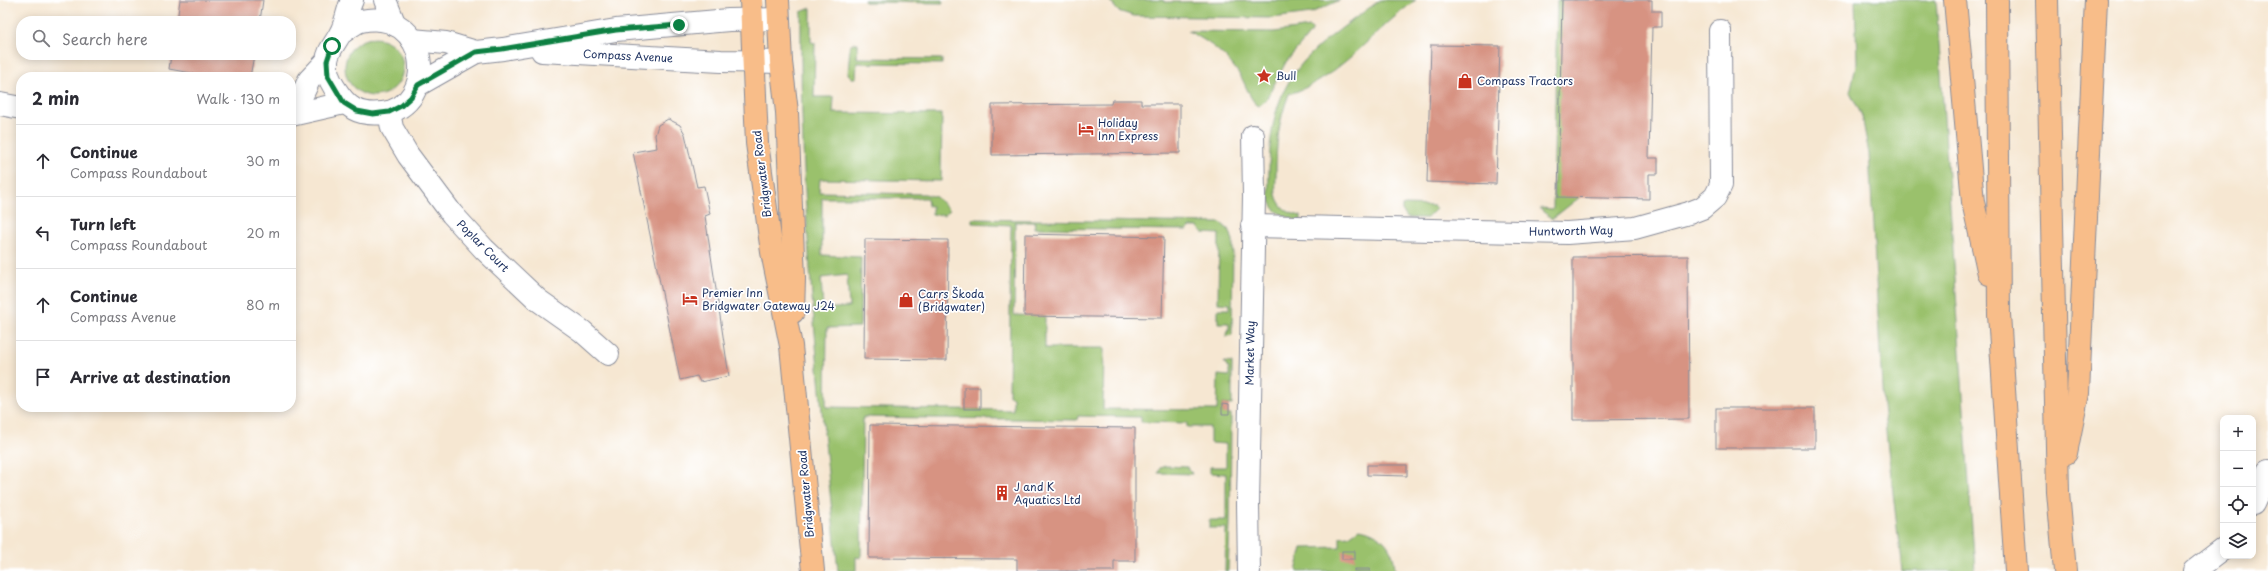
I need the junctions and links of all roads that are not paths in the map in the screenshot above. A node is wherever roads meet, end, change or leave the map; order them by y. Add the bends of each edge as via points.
1 (352, 0) edge
2 (385, 0) edge
3 (1955, 0) edge
4 (1997, 0) edge
5 (2047, 0) edge
6 (2096, 0) edge
7 (752, 10) edge
8 (778, 10) edge
9 (395, 24) junction
10 (1720, 31) dead end
11 (340, 34) junction
12 (412, 40) junction
13 (502, 49) junction
14 (476, 52) junction
15 (753, 60) junction
16 (327, 61) junction
17 (781, 62) junction
18 (418, 85) junction
19 (344, 103) junction
20 (0, 104) edge
21 (16, 107) edge
22 (296, 108) edge
23 (389, 112) junction
24 (296, 113) edge
25 (1253, 136) dead end
26 (1252, 226) junction
27 (1999, 314) junction
28 (791, 346) junction
29 (608, 354) dead end
30 (2268, 471) edge
31 (2058, 492) junction
32 (2256, 497) edge
33 (2220, 551) edge
34 (813, 571) edge
35 (1249, 571) edge
36 (2016, 571) edge
37 (2065, 571) edge
38 (2194, 571) edge

1 - 11 street
2 - 9 street
3 - 27 main road via 1973,202
4 - 27 main road
5 - 31 main road
6 - 31 main road via 2078,393
7 - 8 street, Compass Avenue
7 - 13 street, Compass Avenue
7 - 15 main road, Bridgwater Road
8 - 17 main road, Bridgwater Road
9 - 11 street via 382,20 359,21
9 - 12 street
10 - 26 street, Huntworth Way via 1721,185 1715,197 1702,208 1635,228 1567,233
11 - 16 street via 332,46
12 - 14 street, Compass Avenue via 446,43
12 - 18 street via 416,44 420,64
13 - 14 street, Compass Avenue
13 - 15 street, Compass Avenue via 721,61
14 - 18 street, Compass Avenue
15 - 17 street, Compass Avenue
15 - 28 main road, Bridgwater Road via 758,143 771,244
16 - 19 street via 328,76
16 - 22 street via 309,80
17 - 28 main road, Bridgwater Road via 787,112 794,279
18 - 23 street via 411,97
19 - 23 street via 357,111 373,114
19 - 24 street
20 - 21 street
23 - 29 street, Poplar Court via 392,128 408,155 468,232 538,300 582,331
25 - 26 street, Market Way
26 - 35 street, Market Way
27 - 36 main road
28 - 34 main road, Bridgwater Road
30 - 32 street
31 - 37 main road
33 - 38 street

